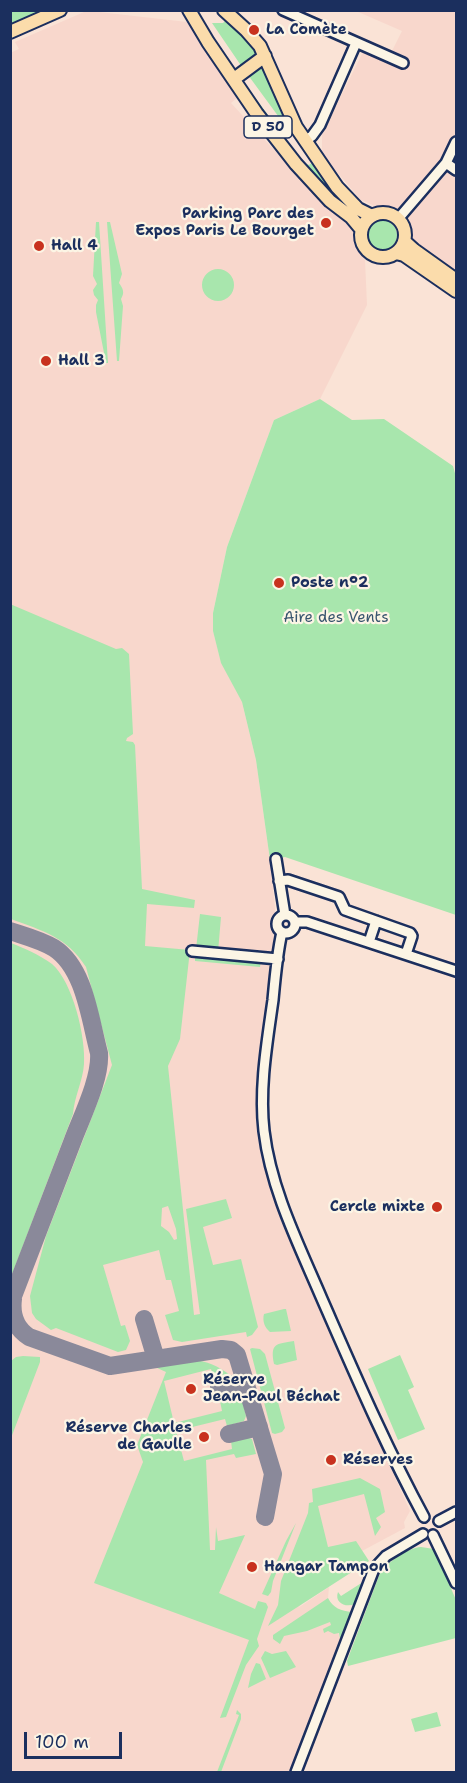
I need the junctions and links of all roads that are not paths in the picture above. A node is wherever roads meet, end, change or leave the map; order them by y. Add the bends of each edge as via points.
1 (60, 10) edge
2 (224, 10) edge
3 (283, 10) edge
4 (189, 11) edge
5 (299, 13) edge
6 (10, 32) edge
7 (356, 42) junction
8 (265, 56) junction
9 (403, 63) dead end
10 (234, 79) junction
11 (305, 141) junction
12 (456, 142) edge
13 (446, 163) junction
14 (456, 170) edge
15 (372, 216) junction
16 (398, 219) junction
17 (362, 230) junction
18 (404, 241) junction
19 (396, 253) junction
20 (456, 280) edge
21 (456, 291) edge
22 (276, 859) dead end
23 (279, 881) junction
24 (285, 915) junction
25 (376, 921) junction
26 (295, 922) junction
27 (282, 932) junction
28 (369, 942) junction
29 (192, 951) dead end
30 (406, 954) junction
31 (278, 959) junction
32 (456, 971) edge
33 (456, 1512) edge
34 (424, 1517) junction
35 (439, 1521) junction
36 (423, 1534) junction
37 (434, 1535) junction
38 (456, 1583) edge
39 (296, 1773) edge

1 - 6 main road
2 - 8 main road, D 50 via 246,30
3 - 5 street
4 - 10 main road, D 50
5 - 7 street
7 - 9 street
7 - 11 street via 320,125
8 - 10 main road
8 - 11 main road, D 50
10 - 17 main road, D 50 via 296,164
11 - 15 main road, D 50 via 338,187 358,209
12 - 13 street
13 - 14 street
13 - 16 street
15 - 16 main road via 387,213
15 - 17 main road
16 - 18 main road via 404,227
17 - 19 main road via 362,242 368,251 383,257
18 - 19 main road
18 - 20 main road
19 - 21 main road
22 - 23 street
23 - 24 street
23 - 25 street via 288,880 339,897 345,910
24 - 26 street
24 - 27 street via 277,922
25 - 28 street
25 - 30 street via 410,933
26 - 27 street via 291,932
26 - 28 street via 307,922
27 - 31 street
28 - 30 street
29 - 31 street
30 - 32 street
31 - 34 street via 264,1082 264,1133 272,1171 334,1328
33 - 35 street
34 - 35 street via 432,1516
34 - 36 street via 420,1527
35 - 37 street via 439,1531
36 - 37 street
36 - 39 street via 386,1556 374,1569
37 - 38 street

